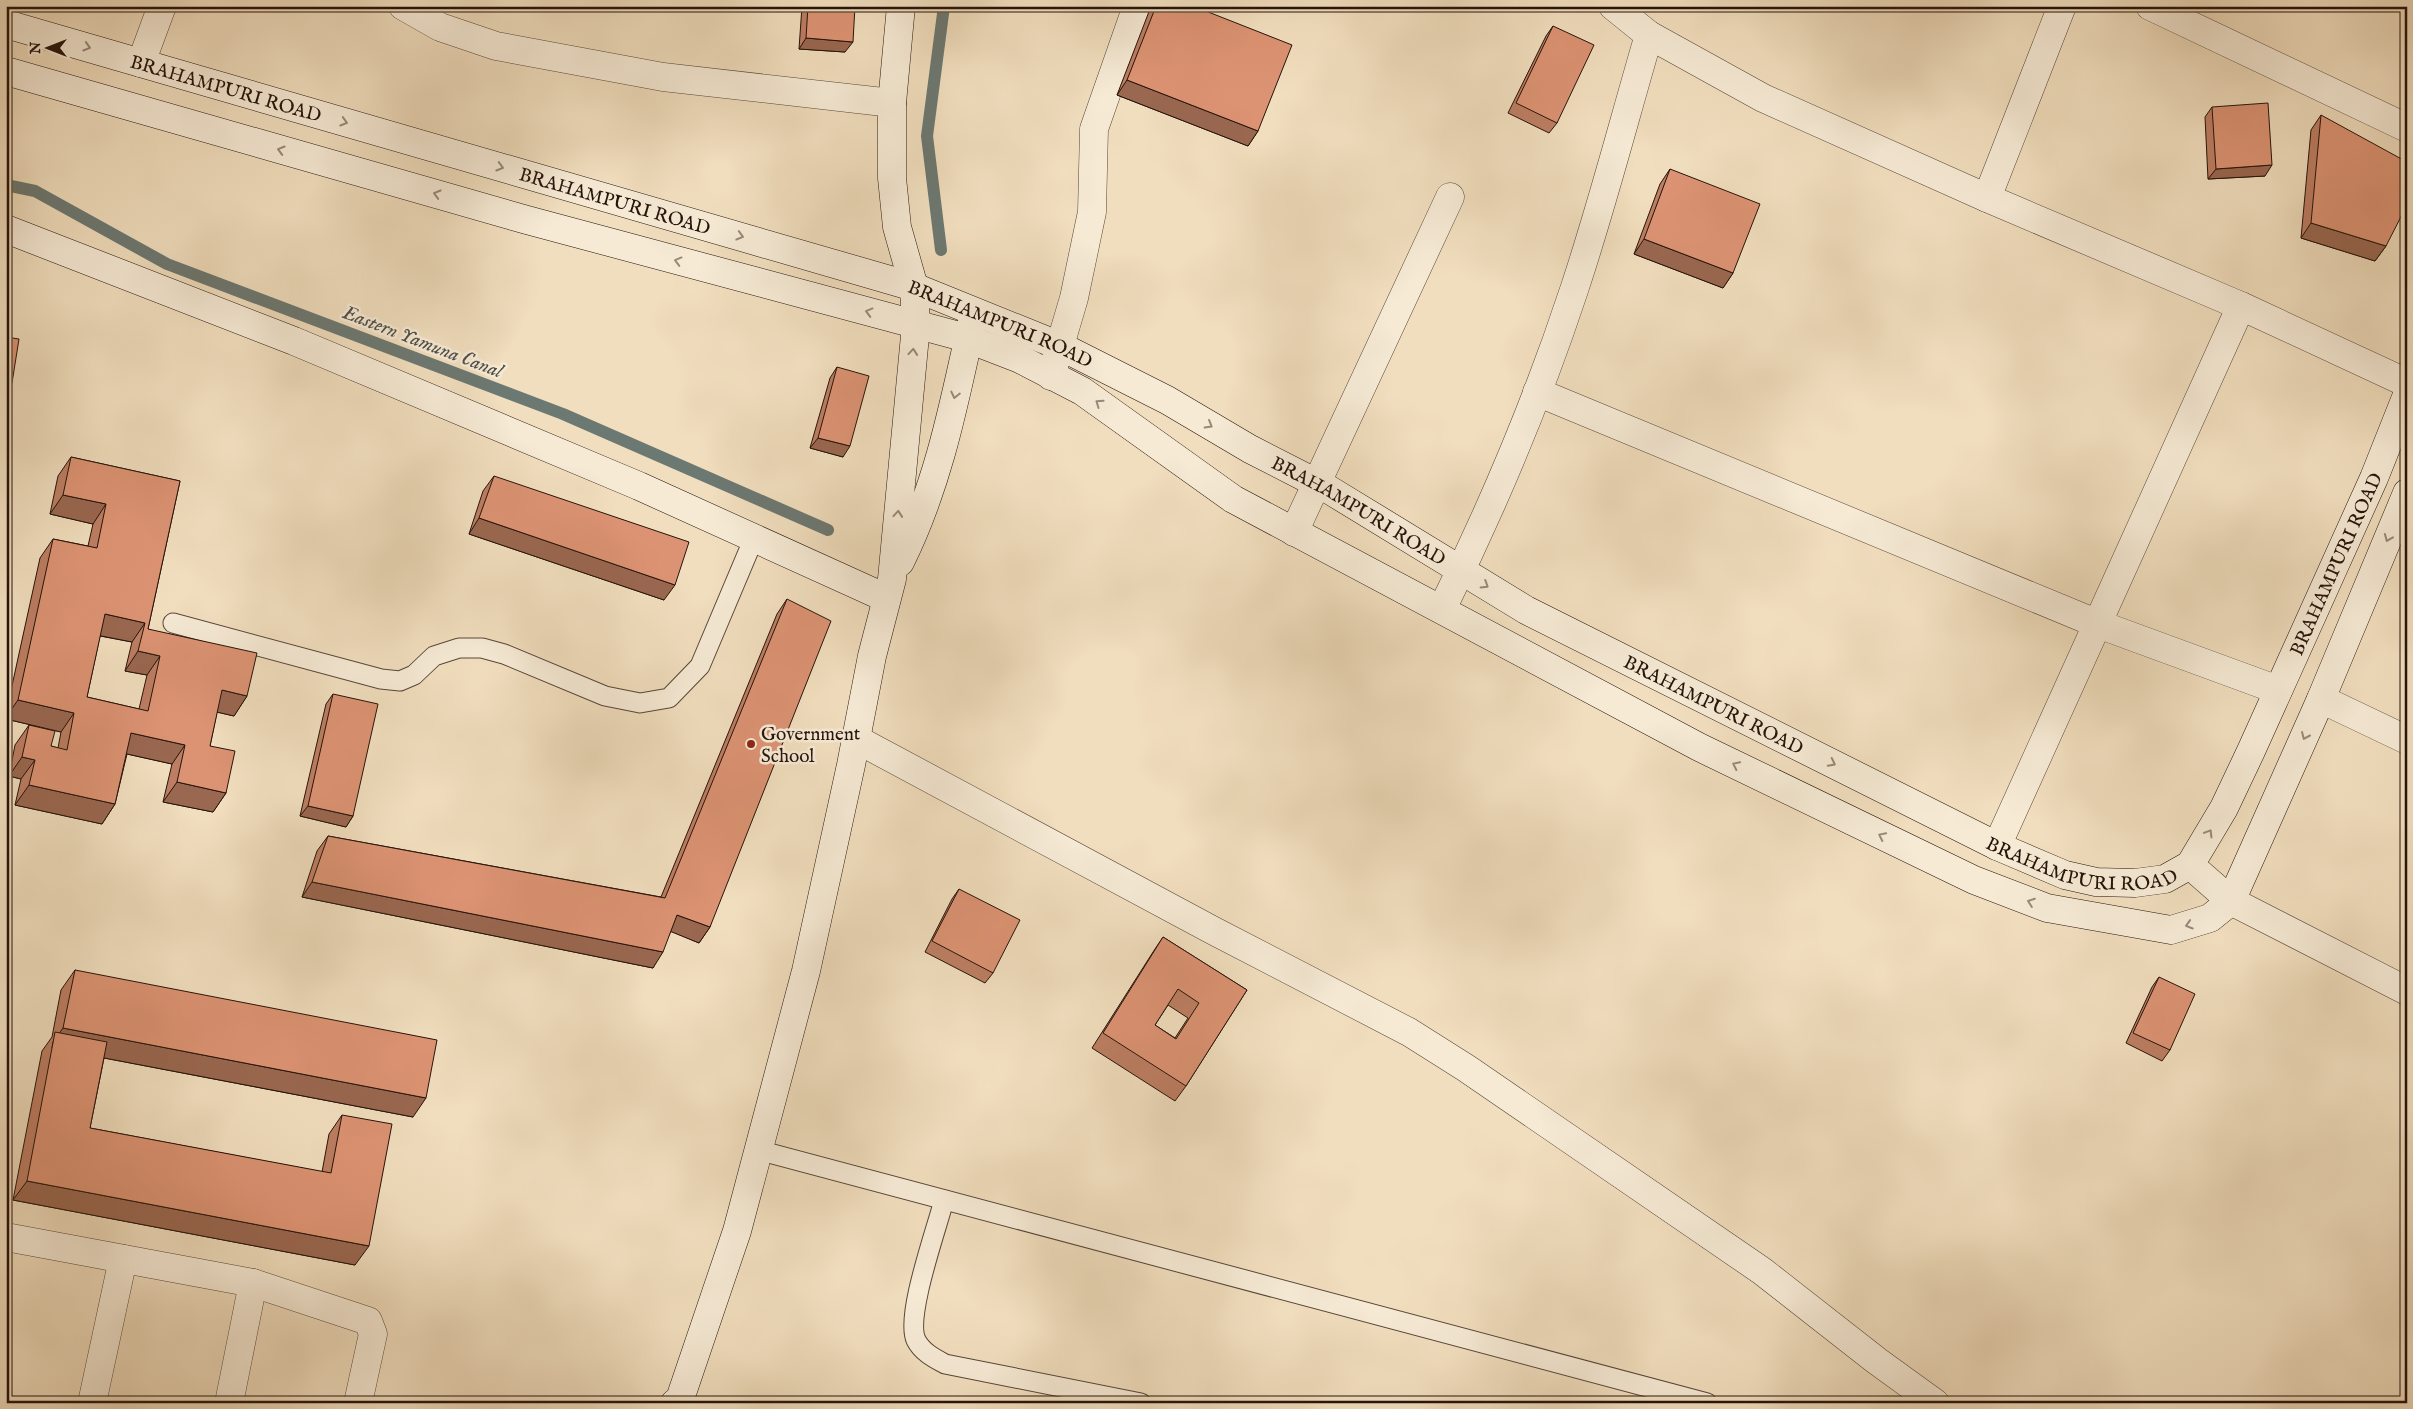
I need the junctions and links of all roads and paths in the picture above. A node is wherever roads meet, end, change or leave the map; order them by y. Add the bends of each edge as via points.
1 (162, 6) edge
2 (403, 6) edge
3 (901, 6) edge
4 (1137, 6) edge
5 (2062, 6) edge
6 (2150, 6) edge
7 (1617, 7) edge
8 (6, 24) edge
9 (1649, 35) junction
10 (141, 63) junction
11 (6, 71) edge
12 (892, 103) junction
13 (2407, 128) edge
14 (1450, 197) dead end
15 (1988, 198) junction
16 (6, 229) edge
17 (914, 287) junction
18 (2242, 306) junction
19 (974, 313) junction
20 (916, 325) junction
21 (968, 340) junction
22 (1060, 346) junction
23 (1051, 376) junction
24 (2407, 383) edge
25 (1538, 392) junction
26 (2407, 395) edge
27 (1316, 484) junction
28 (2407, 493) edge
29 (1294, 532) junction
30 (754, 538) junction
31 (1461, 570) junction
32 (889, 589) junction
33 (1442, 608) junction
34 (173, 622) dead end
35 (2098, 624) junction
36 (2278, 690) junction
37 (2321, 699) junction
38 (856, 740) junction
39 (2407, 740) edge
40 (1997, 846) junction
41 (2190, 865) junction
42 (2231, 901) junction
43 (2407, 991) edge
44 (758, 1150) junction
45 (944, 1200) junction
46 (6, 1237) edge
47 (123, 1259) junction
48 (253, 1284) junction
49 (679, 1401) edge
50 (92, 1403) edge
51 (228, 1403) edge
52 (358, 1403) edge
53 (1141, 1403) edge
54 (1707, 1403) edge
55 (1935, 1403) edge

1 - 10 street
2 - 12 street via 440,27 496,46 663,77
3 - 12 street
4 - 22 street via 1094,128 1092,212
5 - 15 street
6 - 13 street
7 - 9 street
8 -> 10 street, BRAHAMPURI ROAD
9 - 15 street via 1763,98
9 - 25 street via 1575,288
10 -> 17 street, BRAHAMPURI ROAD
20 -> 11 street, BRAHAMPURI ROAD via 527,220
12 - 17 street via 892,178 897,227
14 - 27 street
15 - 18 street
16 - 30 street via 294,341 639,486
17 - 19 street, BRAHAMPURI ROAD
17 - 20 street
18 - 24 street
18 - 35 street
19 - 21 street
19 - 22 street, BRAHAMPURI ROAD
20 - 21 street, BRAHAMPURI ROAD
32 -> 20 street
21 - 23 street, BRAHAMPURI ROAD via 1020,359
21 -> 32 street via 940,462 914,534
22 - 23 street
22 -> 27 street, BRAHAMPURI ROAD via 1167,400
29 -> 23 street, BRAHAMPURI ROAD via 1233,499 1082,391
25 - 31 street
25 - 35 street
26 - 36 street, BRAHAMPURI ROAD via 2374,478
27 - 29 street
27 - 31 street, BRAHAMPURI ROAD
28 -> 37 street, BRAHAMPURI ROAD
29 - 33 street, BRAHAMPURI ROAD
30 - 32 street
30 - 34 lane via 700,666 669,698 640,703 605,696 482,648 459,648 434,656 414,676 400,681 381,679
31 - 33 street
31 -> 40 street, BRAHAMPURI ROAD via 1526,610
32 - 38 street
42 -> 33 street, BRAHAMPURI ROAD via 2210,918 2171,930 2122,923 2038,904 1974,880 1699,747
35 - 36 street
35 - 40 street
41 -> 36 street, BRAHAMPURI ROAD via 2224,808
37 - 39 street
37 -> 42 street, BRAHAMPURI ROAD
38 - 44 street via 806,971
38 - 55 street via 1410,1032 1762,1271 1877,1362
40 - 41 street, BRAHAMPURI ROAD via 2065,875 2096,882 2135,883 2165,878
41 - 42 street
42 - 43 street
44 - 45 lane
44 - 49 street via 737,1230
45 - 53 lane via 914,1311 915,1338 925,1352 945,1364
45 - 54 lane
46 - 47 street
47 - 48 street
47 - 50 street
48 - 51 street
48 - 52 street via 368,1321 373,1334

